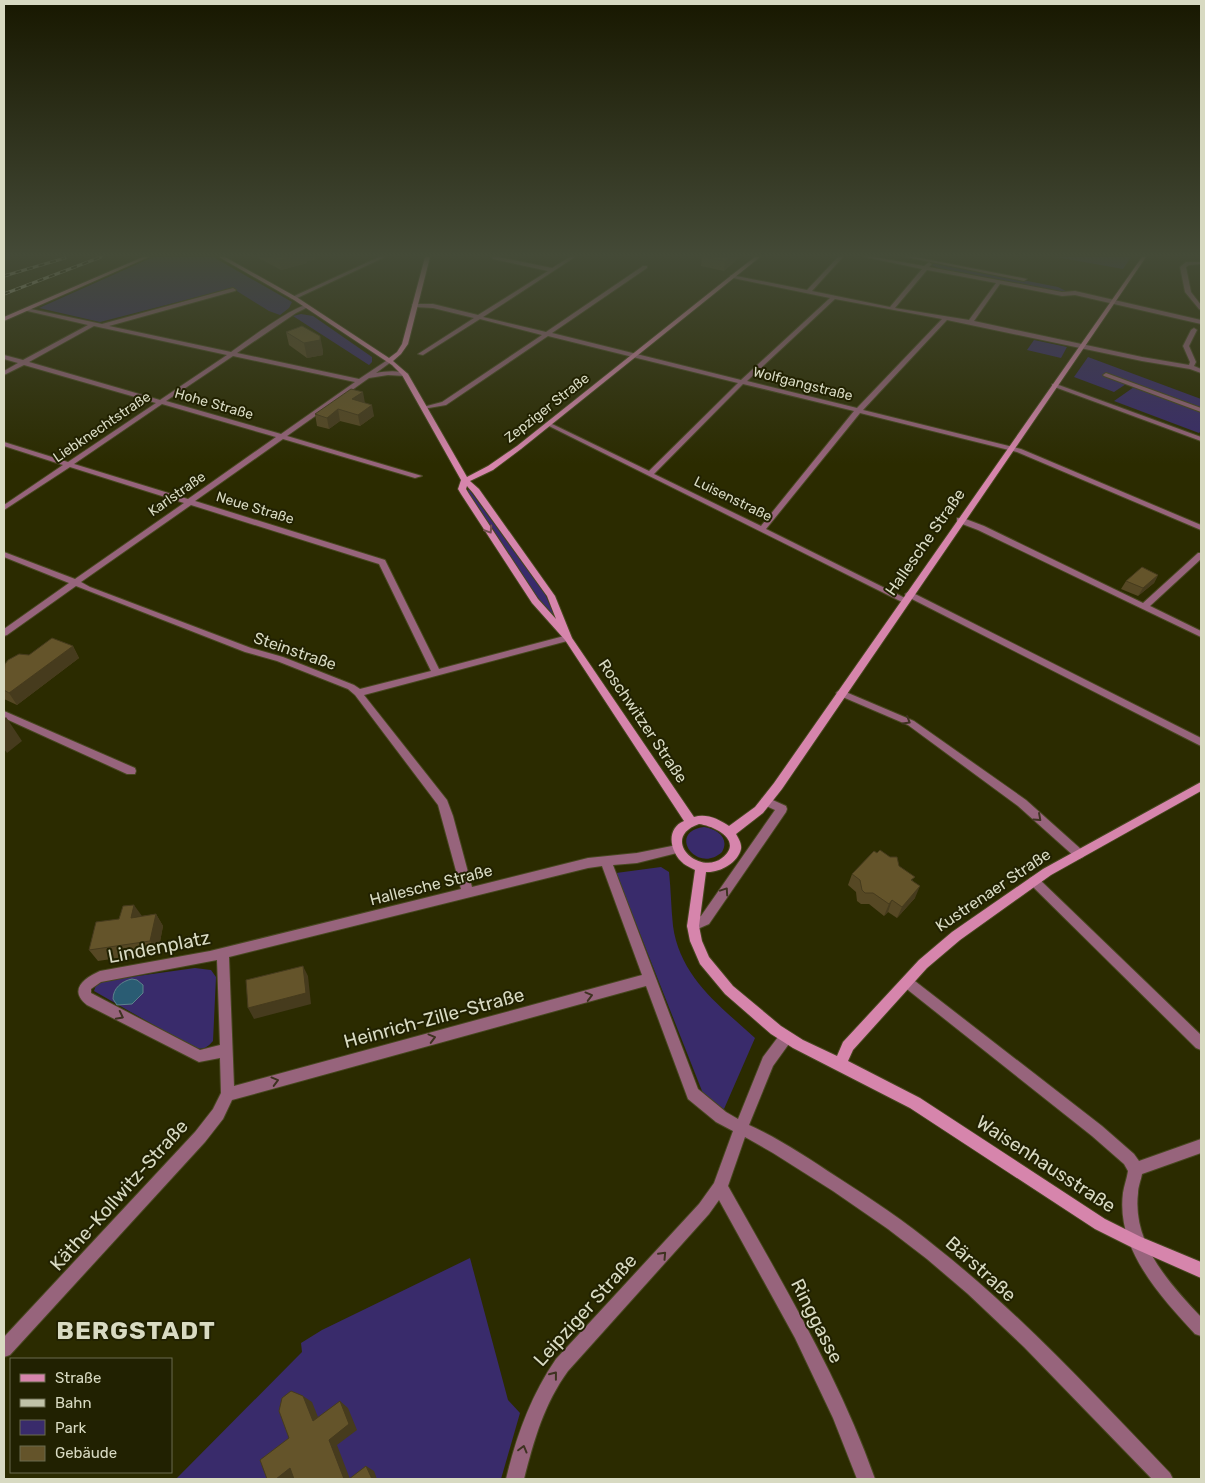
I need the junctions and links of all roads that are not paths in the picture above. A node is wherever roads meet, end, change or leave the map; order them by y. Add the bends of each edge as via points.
1 (90, 326) edge
2 (103, 326) edge
3 (273, 326) edge
4 (337, 326) edge
5 (409, 326) edge
6 (464, 326) edge
7 (511, 326) edge
8 (560, 326) edge
9 (670, 326) edge
10 (802, 326) edge
11 (938, 326) edge
12 (989, 326) edge
13 (1095, 326) edge
14 (1194, 330) dead end
15 (547, 335) junction
16 (1081, 346) junction
17 (232, 354) junction
18 (421, 354) dead end
19 (633, 356) junction
20 (4, 357) edge
21 (389, 361) junction
22 (24, 362) junction
23 (1191, 367) junction
24 (1201, 371) edge
25 (4, 374) edge
26 (405, 374) junction
27 (1106, 375) dead end
28 (366, 377) junction
29 (359, 382) junction
30 (742, 382) junction
31 (1054, 385) junction
32 (161, 402) junction
33 (425, 408) junction
34 (1201, 410) edge
35 (858, 411) junction
36 (548, 424) junction
37 (282, 437) junction
38 (1201, 439) edge
39 (4, 444) edge
40 (1010, 448) junction
41 (70, 464) junction
42 (650, 474) junction
43 (418, 476) dead end
44 (464, 480) junction
45 (189, 502) junction
46 (4, 508) edge
47 (960, 520) junction
48 (1201, 528) edge
49 (762, 529) junction
50 (4, 554) edge
51 (1201, 555) edge
52 (75, 583) junction
53 (907, 597) junction
54 (1144, 607) junction
55 (4, 633) edge
56 (1201, 634) edge
57 (568, 638) junction
58 (436, 672) junction
59 (358, 693) junction
60 (841, 693) junction
61 (4, 714) edge
62 (1201, 742) edge
63 (131, 771) dead end
64 (1201, 786) edge
65 (766, 801) junction
66 (691, 822) junction
67 (730, 832) junction
68 (677, 849) junction
69 (1079, 854) junction
70 (607, 861) junction
71 (701, 866) junction
72 (1034, 881) junction
73 (468, 893) junction
74 (693, 926) junction
75 (223, 953) junction
76 (650, 979) junction
77 (907, 982) junction
78 (786, 1037) junction
79 (1201, 1044) edge
80 (226, 1050) junction
81 (840, 1064) junction
82 (228, 1094) junction
83 (741, 1128) junction
84 (1201, 1146) edge
85 (1136, 1169) junction
86 (720, 1187) junction
87 (1136, 1242) junction
88 (1201, 1270) edge
89 (1201, 1328) edge
90 (4, 1349) edge
91 (515, 1479) edge
92 (866, 1479) edge
93 (1164, 1479) edge

1 - 22 street
2 - 17 street
3 - 17 street, Liebknechtstraße
4 - 21 main road
5 - 21 main road via 403,348
6 - 18 street
7 - 15 street, Wolfgangstraße
8 - 15 street
9 - 19 main road, Zepziger Straße
10 - 30 street
11 - 35 street
12 - 16 street
13 - 16 main road, Hallesche Straße
14 - 23 street via 1186,346 1193,362
15 - 19 street, Wolfgangstraße
15 - 33 street via 444,404
16 - 23 street
16 - 31 main road, Hallesche Straße
17 - 29 street
17 - 32 street, Liebknechtstraße
19 - 30 street, Wolfgangstraße
19 - 36 main road, Zepziger Straße
20 - 22 street, Hohe Straße
21 - 26 main road
21 - 28 street, Karlstraße
22 - 25 street
22 - 32 street, Hohe Straße
23 - 24 street
26 - 28 street, Karlstraße
26 - 33 main road
27 - 34 street
28 - 29 street, Karlstraße
29 - 37 street, Karlstraße
30 - 35 street, Wolfgangstraße
30 - 42 street
31 - 38 street
31 - 40 main road, Hallesche Straße
32 - 37 street, Hohe Straße
32 - 41 street, Liebknechtstraße
33 - 44 main road
35 - 40 street, Wolfgangstraße
35 - 49 street
36 - 42 street, Luisenstraße
36 - 44 main road, Zepziger Straße via 486,470
37 - 43 street, Hohe Straße
37 - 45 street, Karlstraße
39 - 41 street, Neue Straße
40 - 47 main road, Hallesche Straße
40 - 48 street, Wolfgangstraße
41 - 45 street, Neue Straße
41 - 46 street, Liebknechtstraße
42 - 49 street, Luisenstraße
44 - 57 main road, Roschwitzer Straße via 476,491 551,596
44 -> 57 main road, Roschwitzer Straße via 462,489 535,601
45 - 52 street, Karlstraße
45 - 58 street, Neue Straße via 382,562
47 - 53 main road, Hallesche Straße
47 - 54 street
49 - 53 street, Luisenstraße
50 - 52 street, Steinstraße
51 - 54 street
52 - 55 street, Karlstraße
52 - 59 street, Steinstraße via 248,650 280,659 351,687
53 - 60 main road, Hallesche Straße
53 - 62 street, Luisenstraße
54 - 56 street
57 - 58 street
57 - 66 main road, Roschwitzer Straße
58 - 59 street
59 - 73 street, Steinstraße via 443,803
60 - 65 main road, Hallesche Straße
60 -> 69 street via 911,723 1022,804
61 - 63 street
64 - 69 main road, Kustrenaer Straße
65 - 67 main road, Hallesche Straße
74 -> 65 street via 705,920 782,809
66 - 67 main road via 712,821
66 - 68 main road via 678,833
67 - 71 main road via 734,845 730,858 717,866
68 - 70 street, Hallesche Straße
68 - 71 main road via 686,860
69 - 72 main road, Kustrenaer Straße
70 - 73 street, Hallesche Straße
70 - 76 street, Bärstraße
71 - 74 main road
72 - 77 main road, Kustrenaer Straße via 941,947
72 - 79 street
73 - 75 street, Hallesche Straße
74 - 78 main road, Waisenhausstraße via 699,950 711,971
75 - 80 street, Lindenplatz
75 -> 80 street, Lindenplatz via 100,977 85,987 85,996 199,1056
82 -> 76 street, Heinrich-Zille-Straße
76 - 83 street, Bärstraße via 694,1094 721,1117
77 - 81 main road, Kustrenaer Straße via 848,1046
77 - 85 street via 1096,1131
78 - 81 main road, Waisenhausstraße
78 - 83 street, Leipziger Straße via 768,1062
80 - 82 street
81 - 87 main road, Waisenhausstraße via 914,1103 1100,1224
82 - 90 street, Käthe-Kollwitz-Straße via 218,1114 200,1137
83 - 86 street, Leipziger Straße
83 - 93 street, Bärstraße via 759,1136 898,1226 946,1264
84 - 85 street
85 - 87 street via 1131,1184 1130,1213
91 -> 86 street, Leipziger Straße via 531,1418 546,1385 704,1209
86 - 92 street, Ringgasse via 801,1332 840,1414
87 - 88 main road, Waisenhausstraße
87 - 89 street via 1158,1280

